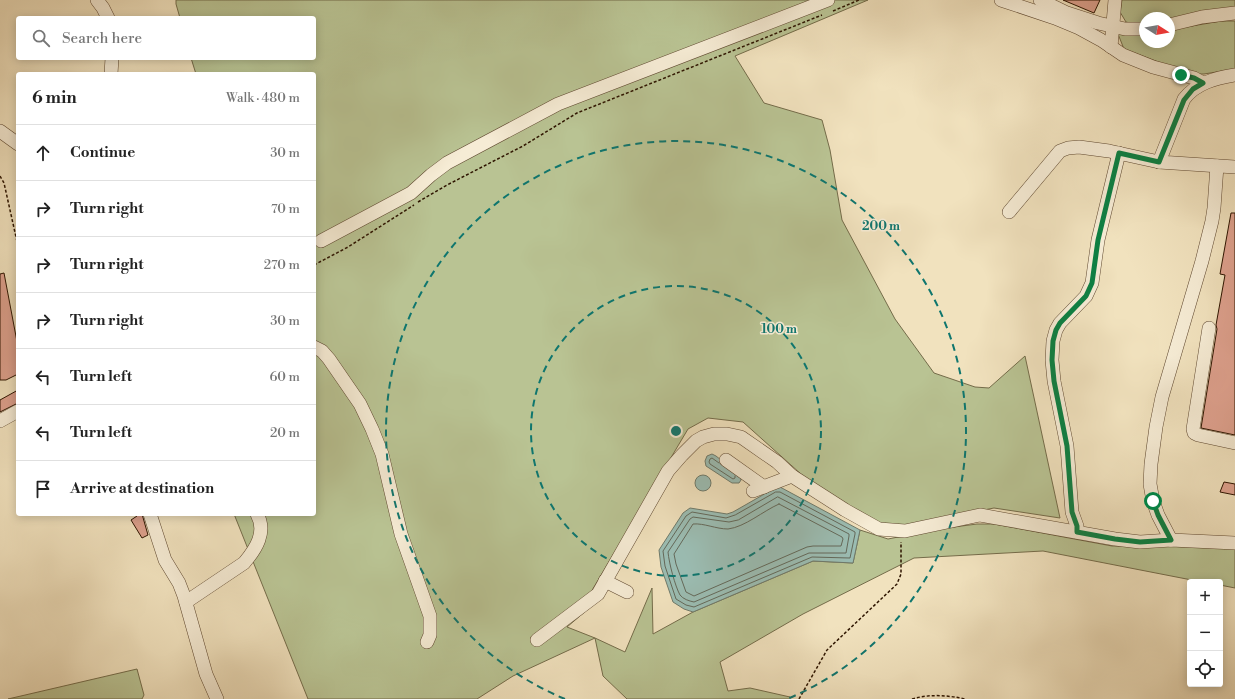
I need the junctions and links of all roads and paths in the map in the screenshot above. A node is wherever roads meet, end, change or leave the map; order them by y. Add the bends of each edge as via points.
1 (97, 0) edge
2 (828, 0) edge
3 (859, 0) edge
4 (1001, 0) edge
5 (1040, 0) edge
6 (1115, 0) edge
7 (1235, 13) edge
8 (107, 16) edge
9 (1175, 24) edge
10 (1113, 26) junction
11 (1139, 29) edge
12 (1111, 47) junction
13 (112, 60) edge
14 (111, 72) edge
15 (1235, 74) edge
16 (1203, 83) junction
17 (1119, 153) junction
18 (1159, 162) junction
19 (1216, 166) junction
20 (1235, 167) edge
21 (0, 176) edge
22 (1009, 212) dead end
23 (16, 237) edge
24 (320, 241) dead end
25 (316, 264) edge
26 (1209, 328) dead end
27 (316, 348) edge
28 (16, 412) edge
29 (0, 421) edge
30 (1235, 442) edge
31 (726, 460) dead end
32 (792, 476) junction
33 (151, 516) edge
34 (258, 516) edge
35 (901, 530) junction
36 (1077, 532) junction
37 (1171, 540) junction
38 (1235, 542) edge
39 (605, 581) junction
40 (626, 592) dead end
41 (186, 602) junction
42 (537, 640) dead end
43 (427, 642) dead end
44 (217, 699) edge
45 (800, 699) edge
46 (912, 699) edge
47 (965, 699) edge

1 - 8 street
2 - 24 street via 558,104 447,163 411,193
3 - 25 path via 577,113 523,146 447,185 348,247
4 - 12 street via 1079,28
5 - 10 street via 1067,13
6 - 10 street
7 - 9 street
10 - 11 street
10 - 12 street
12 - 16 street via 1123,55 1153,67 1194,78
13 - 14 street
15 - 16 street
16 - 18 street via 1193,89 1184,100
17 - 18 street
17 - 22 street via 1079,147 1060,151
17 - 36 street via 1098,240 1092,283 1086,296 1060,323 1053,341 1054,381 1067,446 1072,512
18 - 19 street
19 - 20 street
19 - 37 street via 1212,221 1162,397 1151,464 1150,484 1153,501
21 - 23 path via 4,183
26 - 30 street via 1194,433 1198,436
27 - 43 street via 329,359 360,404 382,454 401,534 430,616 430,636
28 - 29 street
31 - 32 street via 759,489
32 - 35 street via 879,528
32 - 39 street via 777,462 740,437 727,434 703,437 696,441 668,471
33 - 41 street via 165,560
34 - 41 street via 260,538 248,559
35 - 36 street via 980,515
35 - 45 path via 901,574 897,584 827,650
36 - 37 street via 1140,542
37 - 38 street
39 - 40 street
39 - 42 street via 598,594
41 - 44 street via 206,674
46 - 47 path via 921,696

